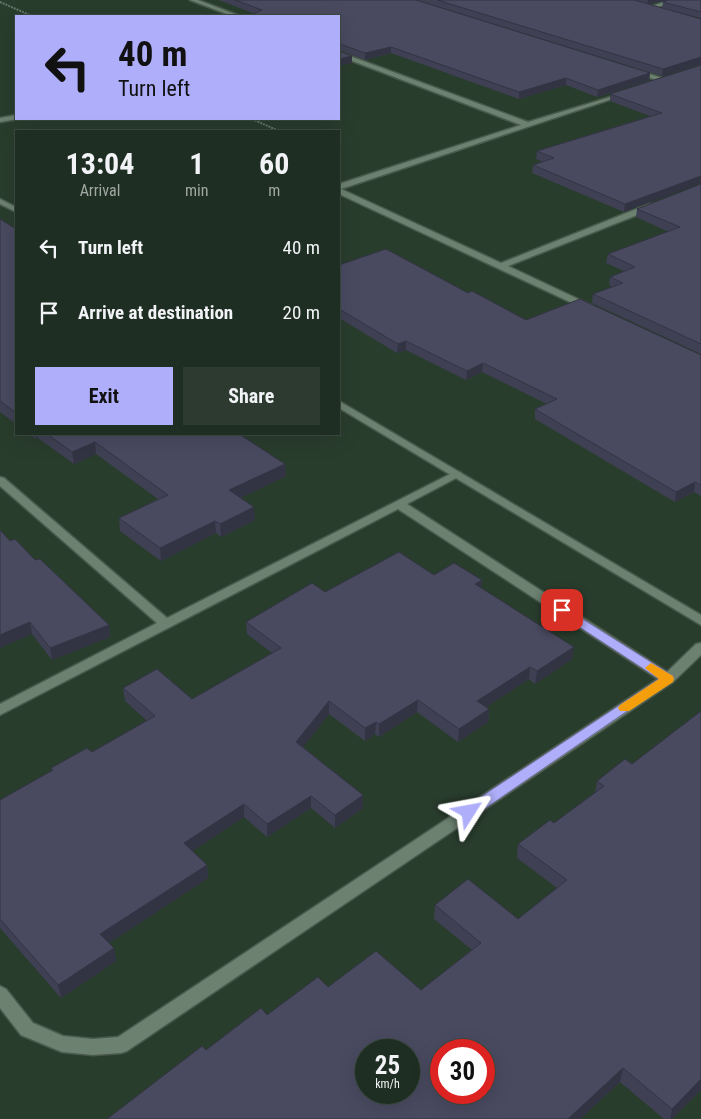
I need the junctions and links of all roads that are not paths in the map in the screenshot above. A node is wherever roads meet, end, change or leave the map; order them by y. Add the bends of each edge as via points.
1 (193, 0) edge
2 (676, 0) edge
3 (642, 6) edge
4 (650, 8) junction
5 (667, 12) edge
6 (234, 15) edge
7 (340, 54) edge
8 (626, 69) edge
9 (645, 86) edge
10 (636, 89) edge
11 (15, 117) edge
12 (0, 120) edge
13 (528, 125) junction
14 (340, 189) edge
15 (340, 189) edge
16 (0, 201) edge
17 (665, 201) edge
18 (15, 209) edge
19 (501, 266) junction
20 (600, 312) edge
21 (340, 405) edge
22 (456, 474) junction
23 (0, 480) edge
24 (398, 504) junction
25 (701, 621) edge
26 (166, 624) junction
27 (701, 646) edge
28 (668, 679) junction
29 (0, 710) edge
30 (0, 994) edge

1 - 6 street
2 - 4 street
3 - 4 street
4 - 5 street
7 - 13 street
8 - 9 street via 667,79
10 - 13 street
11 - 12 street
13 - 14 street
15 - 19 street
16 - 18 street
17 - 19 street
19 - 20 street
21 - 22 street
22 - 24 street
22 - 25 street
23 - 26 street
24 - 26 street
24 - 28 street
26 - 29 street
27 - 28 street
28 - 30 street via 121,1045 93,1048 62,1044 27,1029

